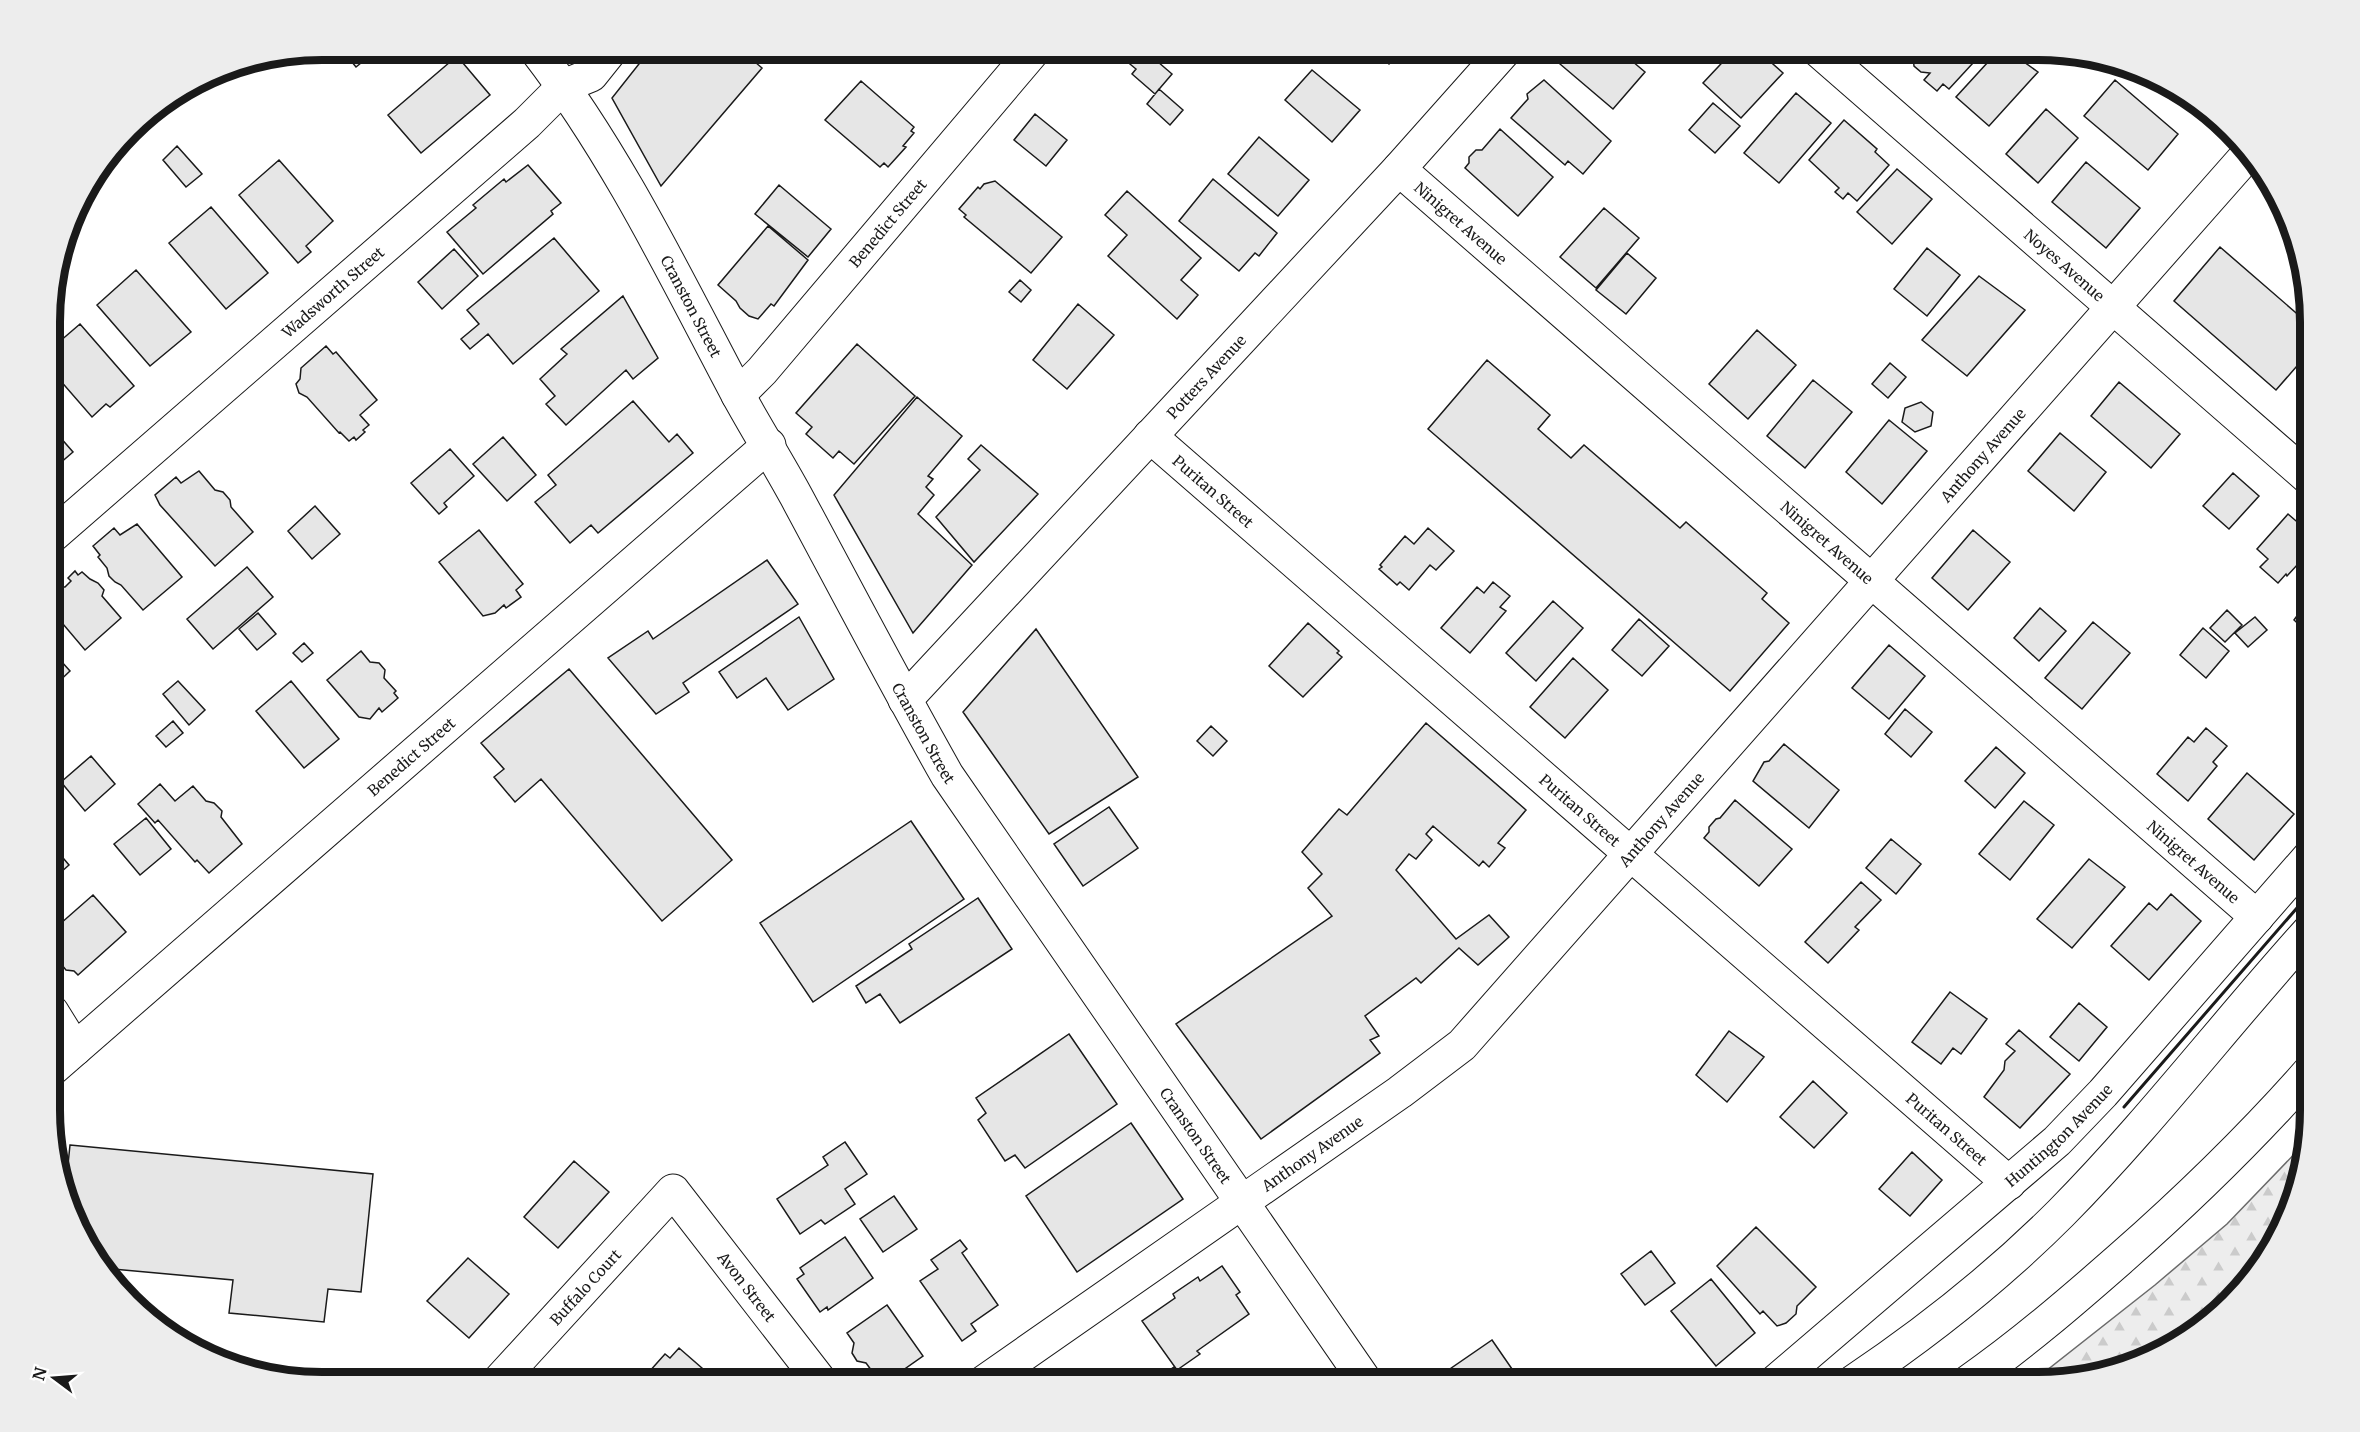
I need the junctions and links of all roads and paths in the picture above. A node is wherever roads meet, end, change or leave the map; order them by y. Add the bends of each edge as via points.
1 (544, 60) edge
2 (603, 60) edge
3 (1026, 60) edge
4 (1496, 60) edge
5 (1829, 60) edge
6 (564, 86) junction
7 (2243, 160) edge
8 (1399, 169) junction
9 (2113, 307) junction
10 (738, 395) junction
11 (1150, 436) junction
12 (769, 445) junction
13 (2300, 470) edge
14 (60, 529) edge
15 (1872, 581) junction
16 (904, 700) junction
17 (1632, 855) junction
18 (2300, 868) edge
19 (2257, 917) junction
20 (2300, 942) edge
21 (63, 1059) edge
22 (2300, 1082) edge
23 (2009, 1184) junction
24 (673, 1191) joint
25 (1241, 1202) junction
26 (507, 1372) edge
27 (813, 1372) edge
28 (998, 1372) edge
29 (1359, 1372) edge
30 (1787, 1372) edge
31 (1866, 1372) edge
32 (1981, 1372) edge

1 - 6 street, Cranston Street
2 - 6 street, Wadsworth Street via 591,75
3 - 10 street, Benedict Street
4 - 8 street, Potters Avenue
5 - 9 street, Noyes Avenue
6 - 10 street, Cranston Street via 614,164
6 - 14 street, Wadsworth Street via 527,123
7 - 9 street, Anthony Avenue
8 - 11 street, Potters Avenue
8 - 15 street, Ninigret Avenue
9 - 13 street, Noyes Avenue
9 - 15 street, Anthony Avenue
10 - 12 street, Cranston Street
11 - 16 street, Potters Avenue
11 - 17 street, Puritan Street
12 - 16 street, Cranston Street
12 - 21 street, Benedict Street
15 - 17 street, Anthony Avenue
15 - 19 street, Ninigret Avenue
16 - 25 street, Cranston Street via 947,775
17 - 23 street, Puritan Street
17 - 25 street, Anthony Avenue via 1462,1045
18 - 19 street, Huntington Avenue
19 - 23 street, Huntington Avenue via 2103,1094
20 - 31 street via 2060,1215 1978,1288
22 - 32 street via 2231,1156 2149,1234 2064,1308
23 - 30 street, Huntington Avenue
24 - 26 street, Buffalo Court
24 - 27 street, Avon Street
25 - 28 street, Anthony Avenue
25 - 29 street, Cranston Street

